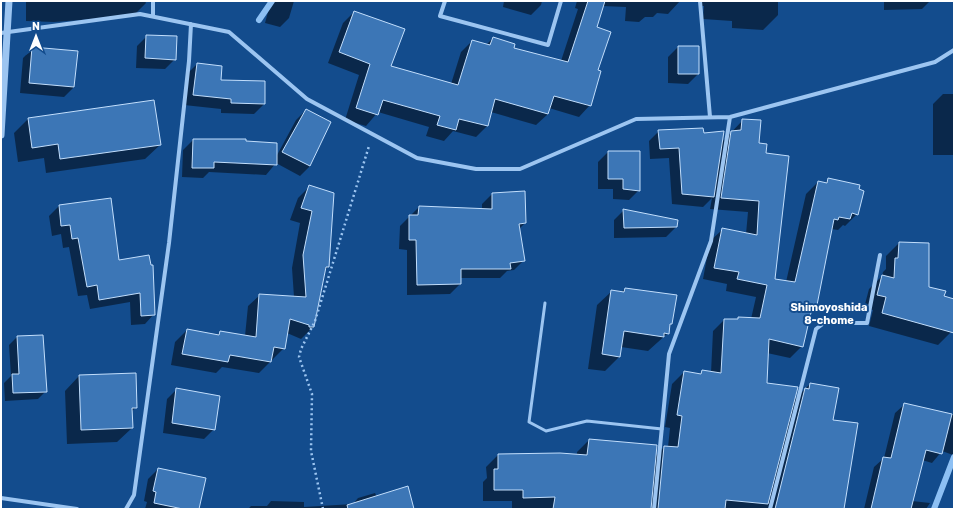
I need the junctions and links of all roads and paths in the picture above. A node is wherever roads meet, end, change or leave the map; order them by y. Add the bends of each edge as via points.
1 (9, 1) edge
2 (153, 1) edge
3 (444, 1) edge
4 (560, 1) edge
5 (700, 1) edge
6 (153, 16) junction
7 (191, 24) junction
8 (4, 33) edge
9 (954, 50) edge
10 (730, 116) junction
11 (710, 117) junction
12 (373, 134) junction
13 (1, 135) edge
14 (880, 255) dead end
15 (545, 303) dead end
16 (662, 429) junction
17 (1, 498) edge
18 (77, 509) edge
19 (126, 509) edge
20 (323, 509) edge
21 (654, 509) edge
22 (770, 509) edge

1 - 8 street
2 - 6 street
3 - 4 street via 440,16 548,45
5 - 11 street
6 - 7 street
6 - 8 street via 140,14
7 - 12 street via 229,32 307,99
7 - 19 street via 169,242 134,495
8 - 13 street
9 - 10 street via 935,62
10 - 11 street
10 - 16 street via 711,241 668,354
11 - 12 street via 636,119 520,169 476,169 417,158
12 - 20 path via 315,321 299,356 312,394 311,451
14 - 22 street via 867,323 824,323 816,329
15 - 16 lane via 529,422 546,431 588,421
16 - 21 street
17 - 18 street

